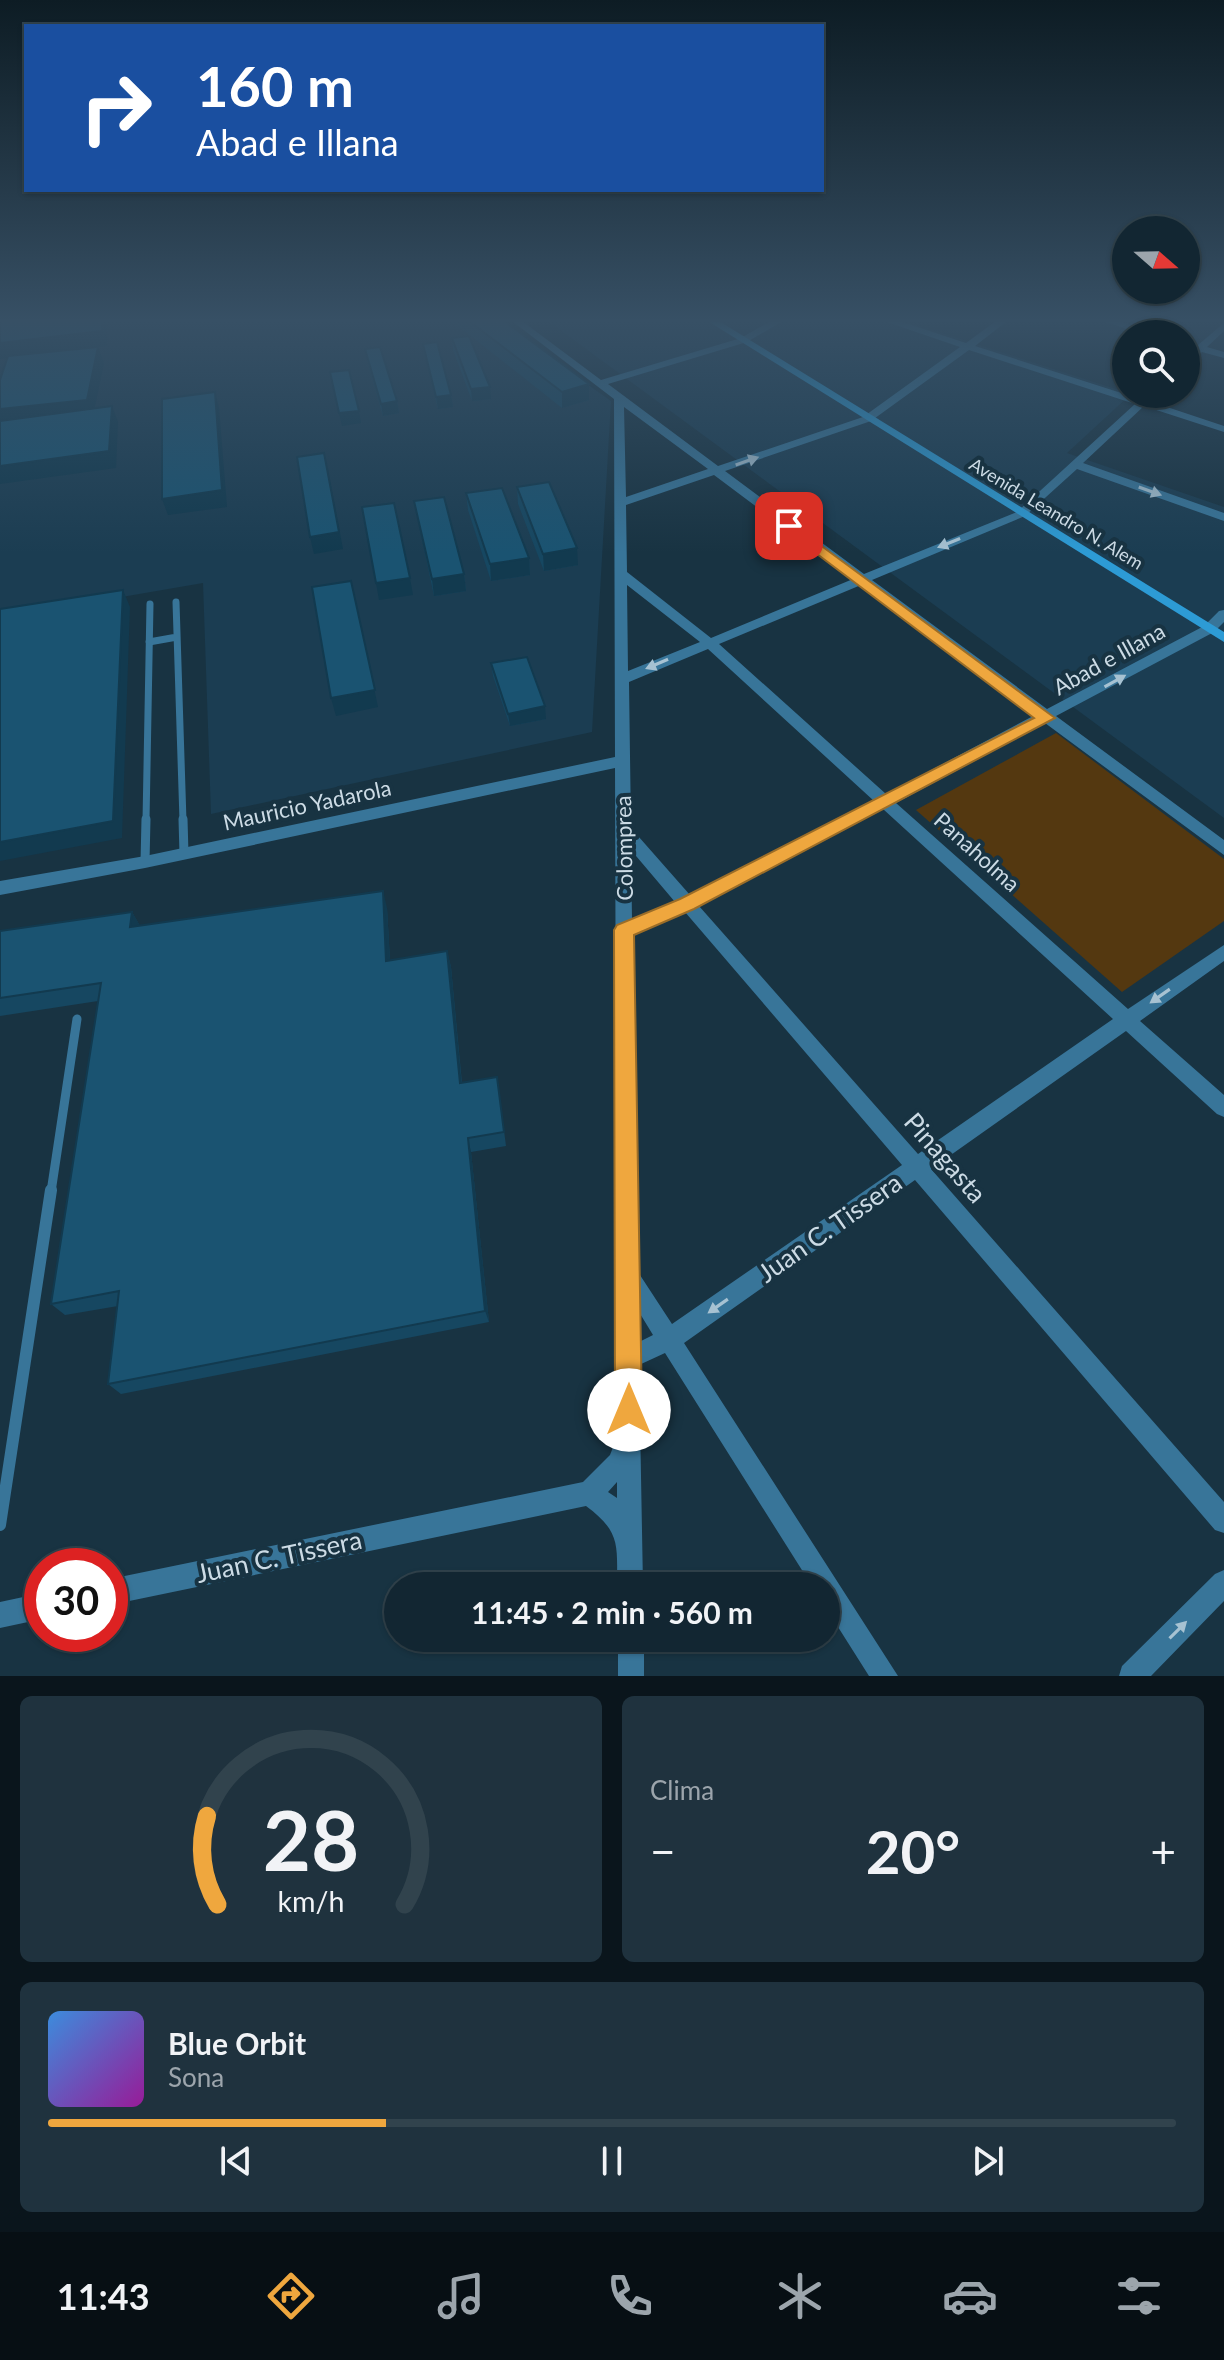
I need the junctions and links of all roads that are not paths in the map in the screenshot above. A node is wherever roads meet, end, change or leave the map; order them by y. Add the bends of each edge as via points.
1 (615, 396) edge
2 (832, 396) edge
3 (899, 396) edge
4 (619, 399) junction
5 (1137, 408) edge
6 (1172, 408) edge
7 (867, 419) junction
8 (1224, 429) edge
9 (1077, 465) junction
10 (717, 472) junction
11 (620, 503) junction
12 (1021, 514) junction
13 (1224, 517) edge
14 (621, 574) junction
15 (861, 580) junction
16 (176, 602) dead end
17 (150, 604) dead end
18 (1224, 614) edge
19 (1209, 629) junction
20 (177, 637) junction
21 (1224, 638) edge
22 (149, 642) junction
23 (708, 642) junction
24 (623, 679) junction
25 (1046, 718) junction
26 (623, 761) junction
27 (886, 801) junction
28 (624, 831) junction
29 (1224, 849) edge
30 (184, 854) junction
31 (145, 862) junction
32 (0, 888) edge
33 (687, 904) junction
34 (624, 930) junction
35 (1224, 952) edge
36 (77, 1019) dead end
37 (1126, 1019) junction
38 (1224, 1108) edge
39 (916, 1168) junction
40 (627, 1274) junction
41 (669, 1340) junction
42 (628, 1358) junction
43 (629, 1436) junction
44 (589, 1493) junction
45 (1224, 1521) edge
46 (0, 1525) edge
47 (630, 1542) junction
48 (630, 1572) edge
49 (1224, 1583) edge
50 (128, 1588) edge
51 (24, 1610) edge
52 (0, 1615) edge
53 (631, 1652) edge
54 (631, 1676) edge
55 (885, 1676) edge
56 (1132, 1676) edge

1 - 4 street
2 - 7 main road, Avenida Leandro N. Alem
3 - 7 street
4 - 10 street
4 - 11 street, Colomprea
5 - 9 street
6 - 8 street
10 -> 7 street
7 - 12 main road, Avenida Leandro N. Alem
9 - 12 street
9 -> 13 street
10 - 11 street
10 - 15 street
11 - 14 street, Colomprea
12 -> 15 street
12 - 19 main road, Avenida Leandro N. Alem
14 - 23 street, Panaholma
14 - 24 street, Colomprea
15 - 23 street
15 - 25 street
16 - 20 lane
17 - 22 lane
18 - 19 street, Abad e Illana
19 - 21 main road, Avenida Leandro N. Alem
25 -> 19 street, Abad e Illana
20 - 22 lane
20 - 30 lane
22 - 31 lane
23 -> 24 street
23 - 27 street, Panaholma
24 - 26 street, Colomprea
25 - 27 street, Abad e Illana
25 - 29 street
26 - 28 street, Colomprea
26 - 30 street, Mauricio Yadarola
27 - 33 street, Abad e Illana
27 - 37 street, Panaholma
28 - 33 street, Pinagasta
28 - 34 street, Colomprea
30 - 31 street, Mauricio Yadarola
31 - 32 street, Mauricio Yadarola
33 - 34 street, Abad e Illana
33 - 39 street, Pinagasta
34 - 40 street, Colomprea
35 -> 37 street, Juan C. Tissera
36 - 46 lane
37 - 38 street, Panaholma
37 - 39 street, Juan C. Tissera
39 -> 41 street, Juan C. Tissera
39 - 45 street, Pinagasta
40 - 41 street
40 - 42 street, Colomprea
41 - 42 street, Juan C. Tissera
41 - 55 street
42 - 43 street, Colomprea
43 - 44 street via 620,1462
43 - 47 street, Colomprea
44 - 47 street via 612,1510
44 - 50 street, Juan C. Tissera
47 - 48 street, Colomprea
56 -> 49 street
51 - 52 street
53 - 54 street

